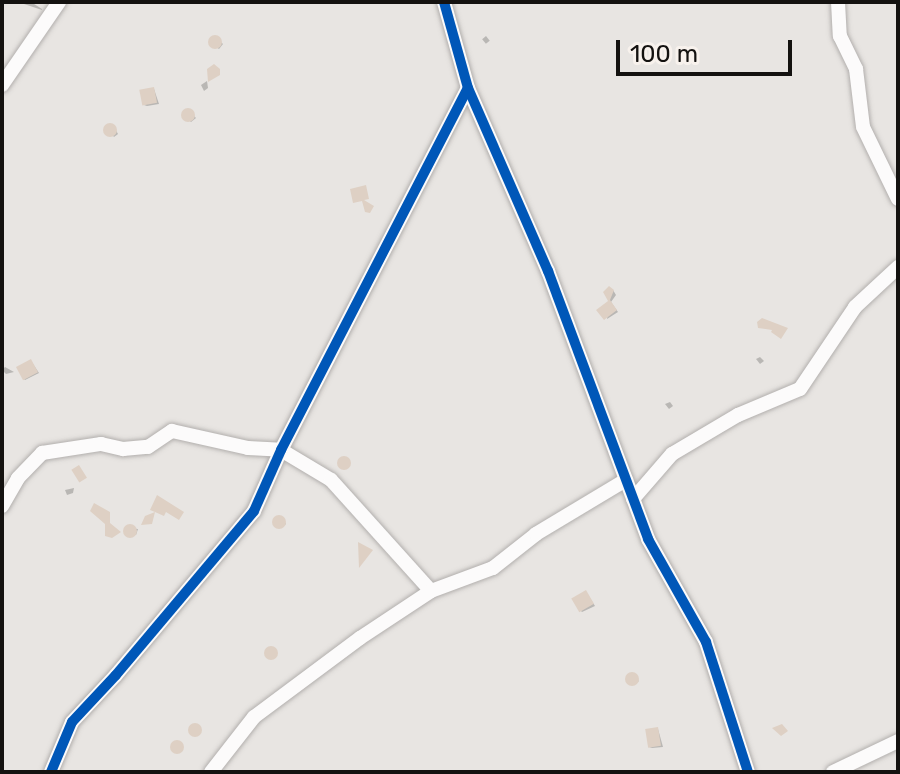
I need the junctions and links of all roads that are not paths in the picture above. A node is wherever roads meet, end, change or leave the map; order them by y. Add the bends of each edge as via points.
1 (59, 2) edge
2 (444, 2) edge
3 (838, 2) edge
4 (2, 85) edge
5 (468, 88) junction
6 (898, 199) edge
7 (898, 267) edge
8 (281, 450) junction
9 (626, 480) junction
10 (633, 499) junction
11 (2, 506) edge
12 (431, 591) junction
13 (898, 741) edge
14 (51, 772) edge
15 (211, 772) edge
16 (748, 772) edge
17 (833, 772) edge

1 - 4 street
2 - 5 street
3 - 6 street via 840,36 856,69 863,127
5 - 8 street
5 - 9 street via 548,271
7 - 10 street via 855,307 800,389 738,415 672,454
8 - 11 street via 172,431 148,447 101,444 42,453 18,478
8 - 12 street via 331,480
8 - 14 street via 254,511 72,722
9 - 10 street
9 - 12 street via 536,534 493,568
10 - 16 street via 648,539 706,642
12 - 15 street via 265,709
13 - 17 street

